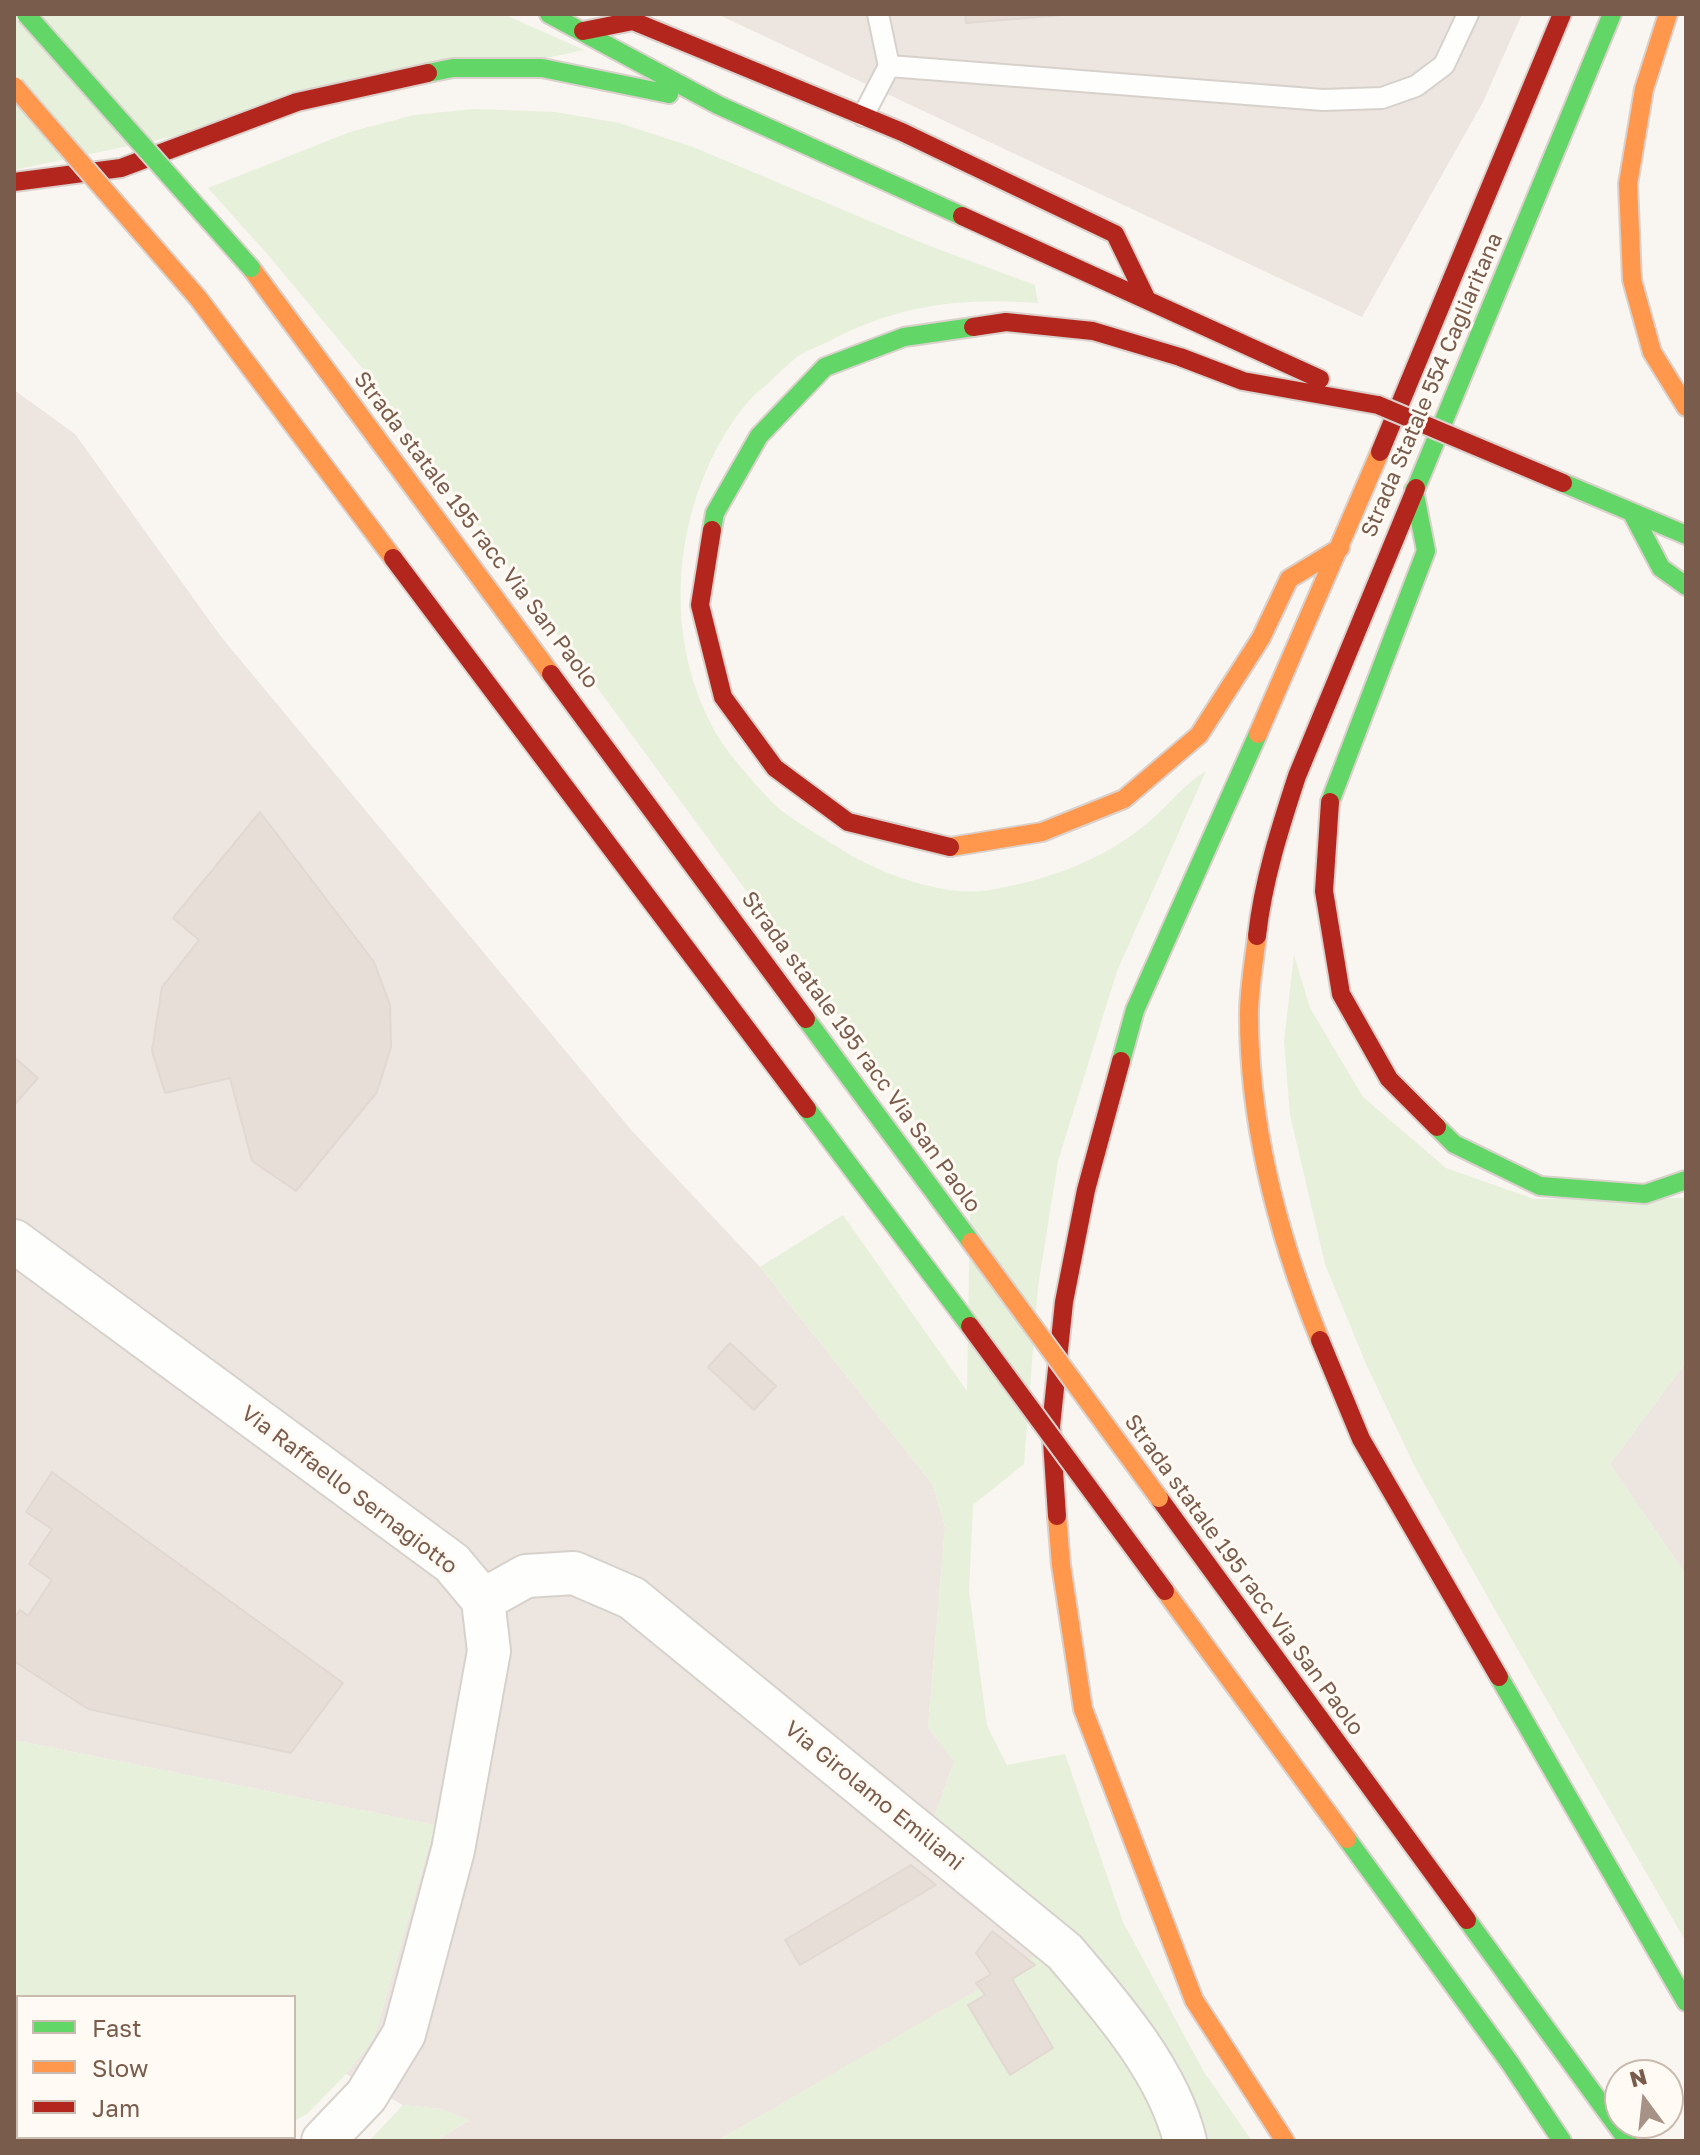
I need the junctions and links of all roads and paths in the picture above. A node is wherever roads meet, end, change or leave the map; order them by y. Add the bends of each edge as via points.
1 (26, 14) edge
2 (549, 14) edge
3 (878, 14) edge
4 (1468, 14) edge
5 (1562, 14) edge
6 (1612, 14) edge
7 (1668, 14) edge
8 (583, 31) junction
9 (889, 66) junction
10 (14, 86) edge
11 (718, 105) junction
12 (863, 116) junction
13 (14, 182) edge
14 (1147, 300) junction
15 (1378, 405) junction
16 (1686, 407) edge
17 (1414, 490) junction
18 (1632, 513) junction
19 (1686, 535) edge
20 (1340, 548) junction
21 (1686, 586) edge
22 (1686, 1180) edge
23 (14, 1241) edge
24 (483, 1600) junction
25 (1686, 2002) edge
26 (323, 2141) edge
27 (1185, 2141) edge
28 (1285, 2141) edge
29 (1562, 2141) edge
30 (1628, 2141) edge

1 - 30 highway, Strada statale 195 racc Via San Paolo, bridge via 251,268
2 - 8 highway
3 - 9 lane
4 - 9 lane via 1444,65 1416,86 1382,98 1323,100
5 - 20 highway, Strada Statale 554 Cagliaritana
6 - 17 highway, Strada Statale 554 Cagliaritana
7 - 16 highway via 1644,89 1628,184 1632,280 1652,352
8 - 11 highway
8 - 12 highway via 633,21
9 - 12 lane
10 - 29 highway, bridge via 198,298 970,1326
11 - 13 highway via 542,68 453,68 297,102 121,168
11 - 14 highway
12 - 14 highway via 1115,234
14 - 15 highway
15 - 18 highway, bridge
15 - 20 highway via 1243,381 1093,331 1006,322 904,337 825,367 759,436 715,513 700,605 723,697 775,768 848,822 947,847 1042,832 1124,799 1199,735 1261,638 1289,579
17 - 22 highway via 1426,551 1329,804 1324,891 1341,994 1389,1079 1454,1144 1540,1186 1645,1194
17 - 25 highway, Strada Statale 554 Cagliaritana via 1297,776 1260,908 1249,1012 1262,1158 1302,1295 1361,1439
18 - 19 highway
18 - 21 highway via 1661,568
20 - 28 highway, Strada Statale 554 Cagliaritana via 1135,1010 1086,1190 1064,1302 1051,1426 1061,1565 1083,1709 1194,2000
23 - 24 street, Via Raffaello Sernagiotto via 452,1563
24 - 26 street via 489,1651 453,1850 404,2034 366,2096
24 - 27 street, Via Girolamo Emiliani via 526,1576 574,1573 632,1598 1065,1952 1118,2015 1157,2074

